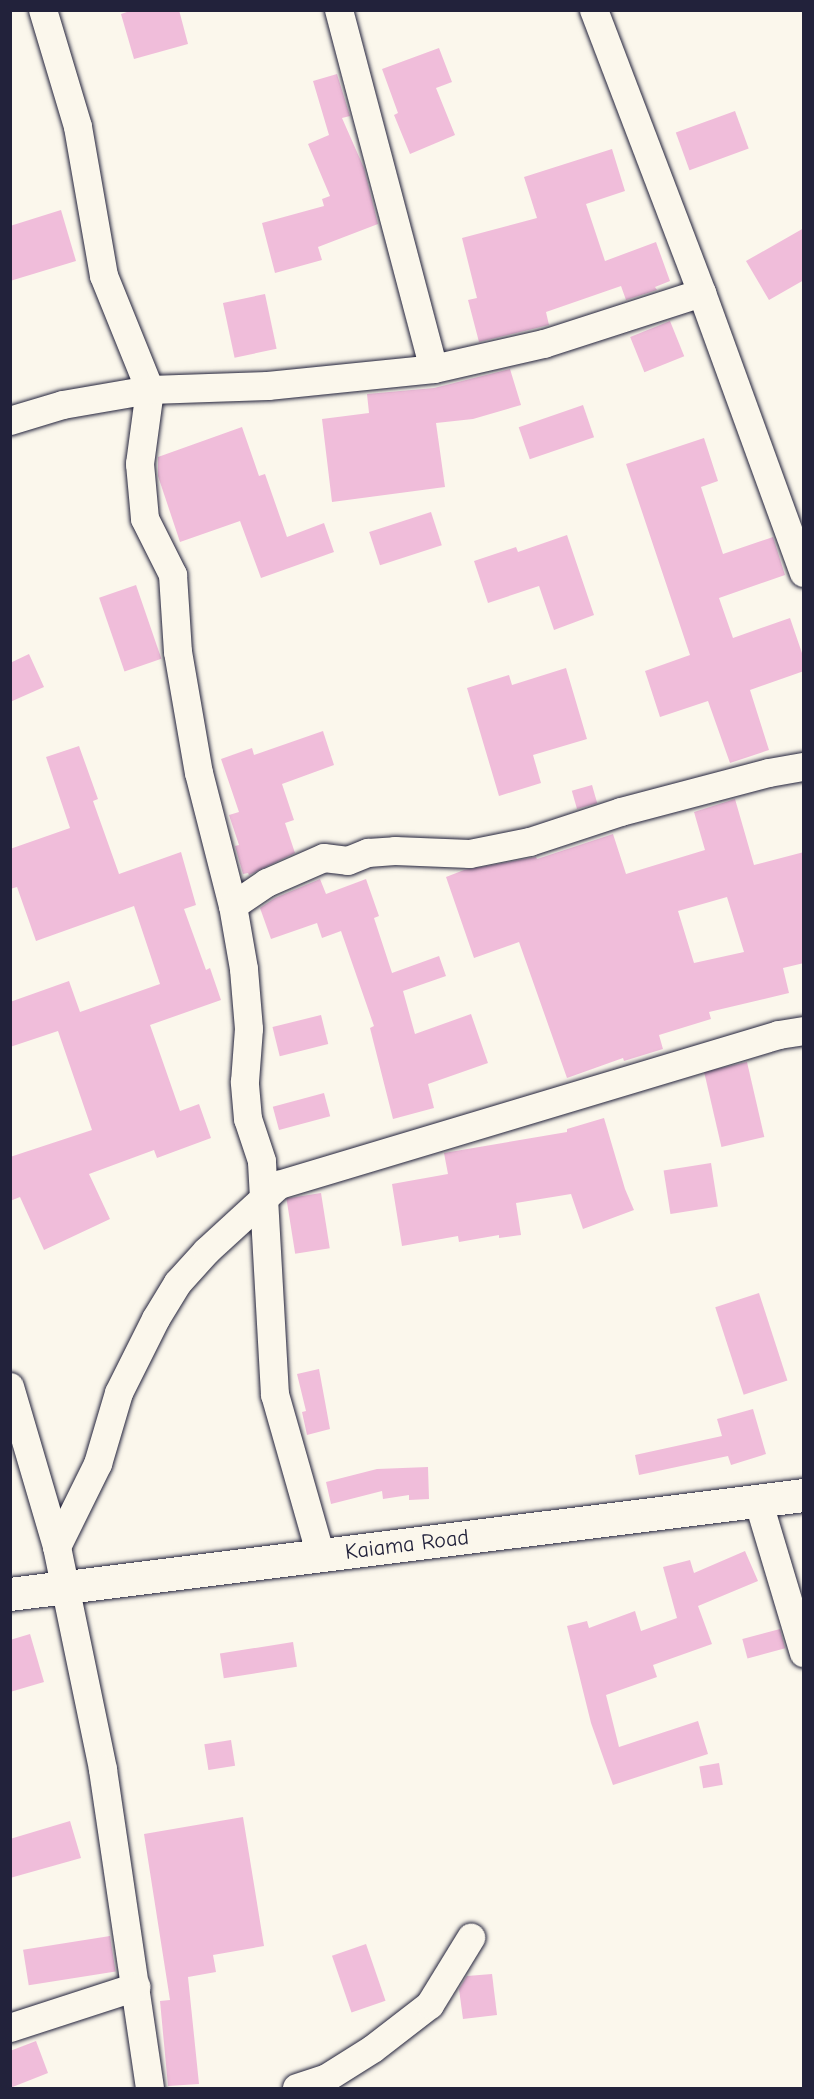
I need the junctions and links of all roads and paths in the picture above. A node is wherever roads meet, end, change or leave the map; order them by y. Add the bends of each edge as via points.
1 (43, 10) edge
2 (339, 10) edge
3 (594, 10) edge
4 (702, 293) junction
5 (434, 369) junction
6 (150, 390) junction
7 (10, 422) edge
8 (804, 573) edge
9 (804, 767) edge
10 (233, 906) junction
11 (804, 1031) edge
12 (263, 1198) junction
13 (10, 1388) edge
14 (804, 1495) edge
15 (758, 1500) junction
16 (57, 1547) junction
17 (321, 1556) junction
18 (66, 1588) junction
19 (10, 1594) edge
20 (804, 1653) edge
21 (471, 1938) dead end
22 (136, 1987) junction
23 (10, 2028) edge
24 (150, 2088) edge
25 (297, 2088) edge

1 - 6 street via 78,127 104,276
2 - 5 street
3 - 4 street
4 - 5 street via 544,344
4 - 8 street
5 - 6 street via 268,386
6 - 7 street via 63,405
6 - 10 street via 140,464 145,519 173,575 178,652 199,773
9 - 10 street via 769,772 621,812 530,842 470,854 395,851 368,853 348,861 324,858 267,883
10 - 12 street via 249,1029 245,1082 248,1119 262,1161
11 - 12 street via 779,1035 297,1178 279,1185
12 - 16 street via 178,1283 156,1319 118,1393 98,1464
12 - 17 street via 275,1395
13 - 16 street
14 - 15 highway, Kaiama Road
15 - 17 highway, Kaiama Road
15 - 20 street
16 - 18 street
17 - 18 highway, Kaiama Road
18 - 19 highway, Kaiama Road
18 - 22 street via 103,1770
21 - 25 street via 430,2004 373,2049 327,2078
22 - 23 street
22 - 24 street

